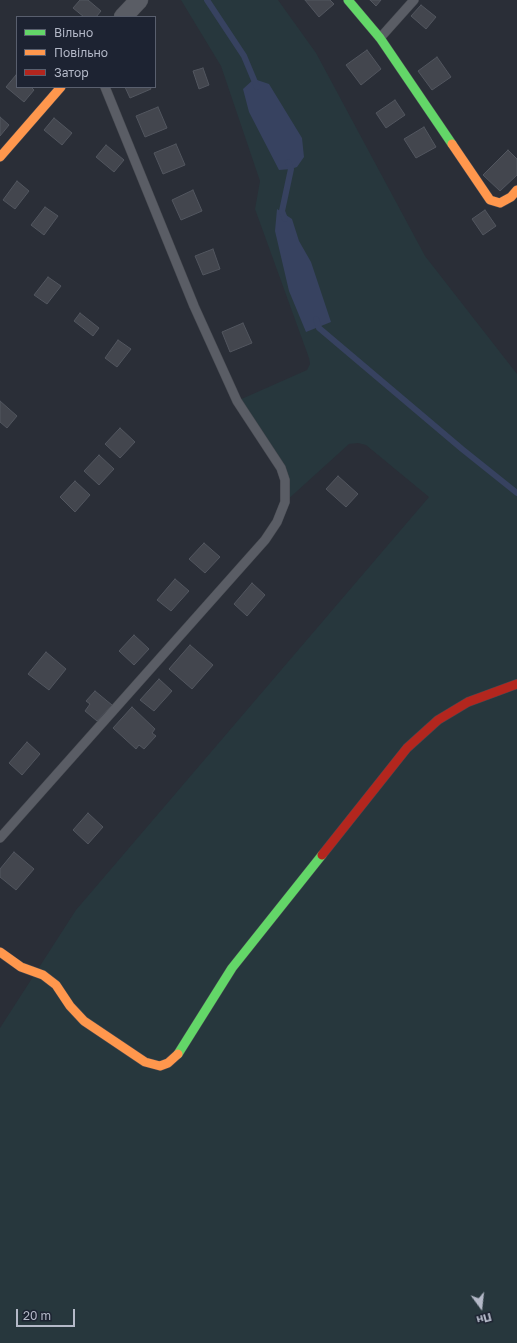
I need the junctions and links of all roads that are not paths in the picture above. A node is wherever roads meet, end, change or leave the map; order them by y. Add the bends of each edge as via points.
1 (139, 0) edge
2 (348, 0) edge
3 (414, 0) edge
4 (124, 16) edge
5 (380, 38) junction
6 (60, 88) edge
7 (105, 88) edge
8 (0, 157) edge
9 (517, 190) edge
10 (517, 684) edge
11 (0, 838) edge
12 (0, 952) edge

1 - 4 street
2 - 5 street
3 - 5 lane
5 - 9 street via 490,200 500,203
6 - 8 street
7 - 11 lane via 194,306 237,401 281,468 285,480 285,502 277,522 265,540
10 - 12 street via 468,702 438,720 407,748 241,956 177,1055 168,1062 160,1066 145,1062 84,1022 56,985 43,975 21,967

